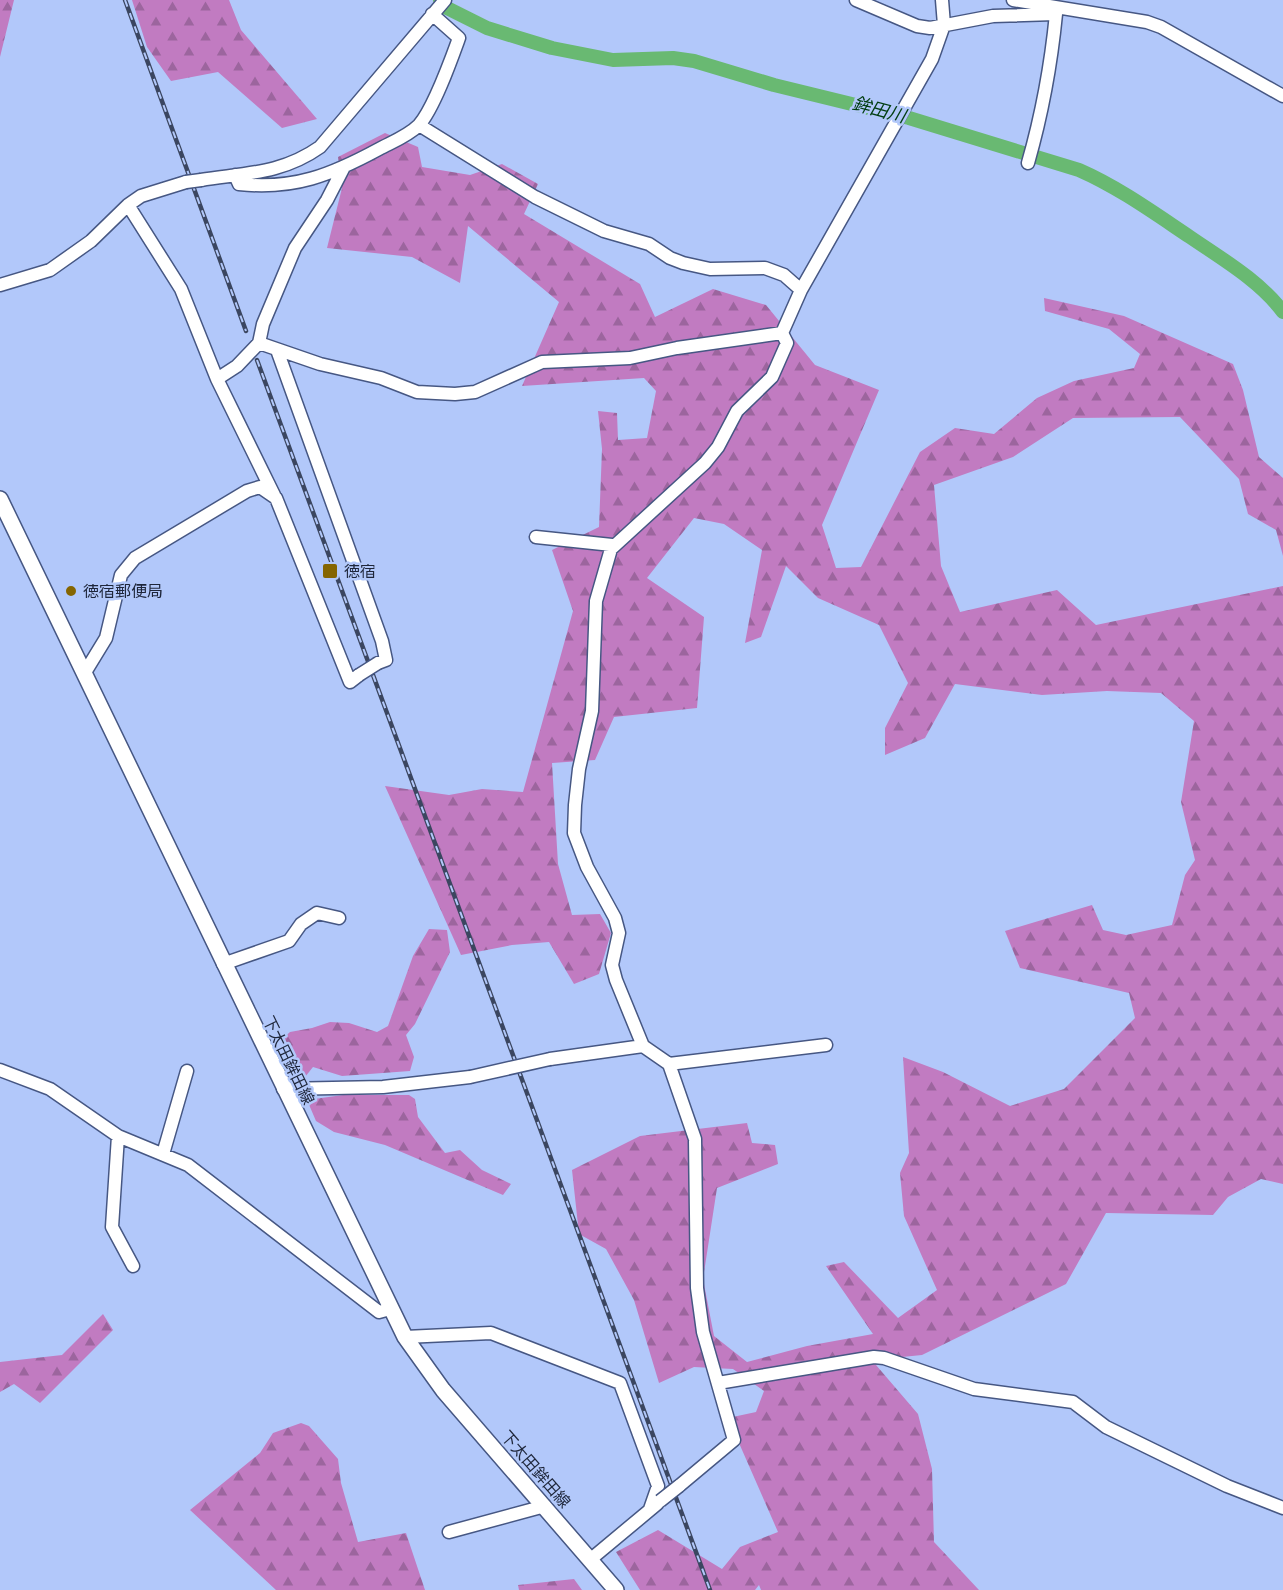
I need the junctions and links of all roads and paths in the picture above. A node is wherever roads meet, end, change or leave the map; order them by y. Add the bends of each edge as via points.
1 (856, 0) edge
2 (942, 0) edge
3 (1013, 0) edge
4 (437, 8) edge
5 (1082, 13) junction
6 (1056, 14) junction
7 (944, 25) junction
8 (1283, 96) edge
9 (419, 124) junction
10 (1028, 163) dead end
11 (344, 167) junction
12 (235, 175) junction
13 (128, 205) junction
14 (0, 285) edge
15 (801, 290) junction
16 (782, 333) junction
17 (259, 343) junction
18 (277, 350) junction
19 (217, 379) junction
20 (276, 498) junction
21 (0, 499) edge
22 (536, 537) dead end
23 (612, 545) junction
24 (84, 674) junction
25 (339, 918) dead end
26 (223, 964) junction
27 (826, 1045) dead end
28 (643, 1046) junction
29 (669, 1064) junction
30 (0, 1070) edge
31 (187, 1071) dead end
32 (283, 1089) junction
33 (118, 1136) junction
34 (163, 1154) junction
35 (133, 1266) dead end
36 (390, 1309) junction
37 (405, 1337) junction
38 (717, 1383) junction
39 (655, 1505) junction
40 (544, 1506) junction
41 (1283, 1508) edge
42 (449, 1532) dead end
43 (591, 1559) junction
44 (616, 1590) edge

1 - 7 street via 917,26
2 - 7 street
3 - 5 street
4 - 9 street via 459,38 452,62
4 - 12 street via 320,147 271,171
5 - 6 street
5 - 8 street via 1161,27
6 - 7 street via 993,16
6 - 10 street via 1052,54
7 - 15 street via 932,59
9 - 11 street
9 - 15 street via 518,187 604,231 649,244 683,264 710,269 765,268 784,275
11 - 12 street via 304,182 277,186 239,184
11 - 17 street via 295,248
12 - 13 street, bridge via 150,192
13 - 14 street via 72,256 36,276
13 - 19 street via 181,289
15 - 16 street
16 - 18 street via 630,358 542,362 475,392 455,394 417,392 381,378
16 - 23 street via 787,343 780,364 737,411 718,447 638,527
17 - 18 street
17 - 19 street via 237,366
18 - 20 street, bridge via 382,642 386,660 355,678
19 - 20 street
20 - 24 street via 260,487 247,491 135,558 121,575 106,638
21 - 24 main road, 下太田鉾田線
22 - 23 street
23 - 28 street via 596,601 592,711 579,769 574,833 587,867 615,918 619,933 612,965
24 - 26 main road, 下太田鉾田線
25 - 26 street via 317,913 301,924 289,941
26 - 32 main road, 下太田鉾田線
27 - 29 street
28 - 29 street
28 - 32 street, bridge via 550,1059 470,1077 383,1087
29 - 38 street via 694,1139 697,1288 703,1332
30 - 33 street via 50,1089
31 - 34 street
32 - 36 main road, 下太田鉾田線
33 - 34 street
33 - 35 street via 112,1227
34 - 36 street via 188,1165 379,1312
36 - 37 main road, 下太田鉾田線
37 - 39 street via 491,1333 620,1383 658,1486
37 - 40 main road, 下太田鉾田線 via 443,1390
38 - 39 street, bridge via 734,1440
38 - 41 street via 884,1358 974,1389 1073,1402 1106,1427 1227,1486
39 - 43 street
40 - 42 street
40 - 43 main road, 下太田鉾田線
43 - 44 main road, 下太田鉾田線

